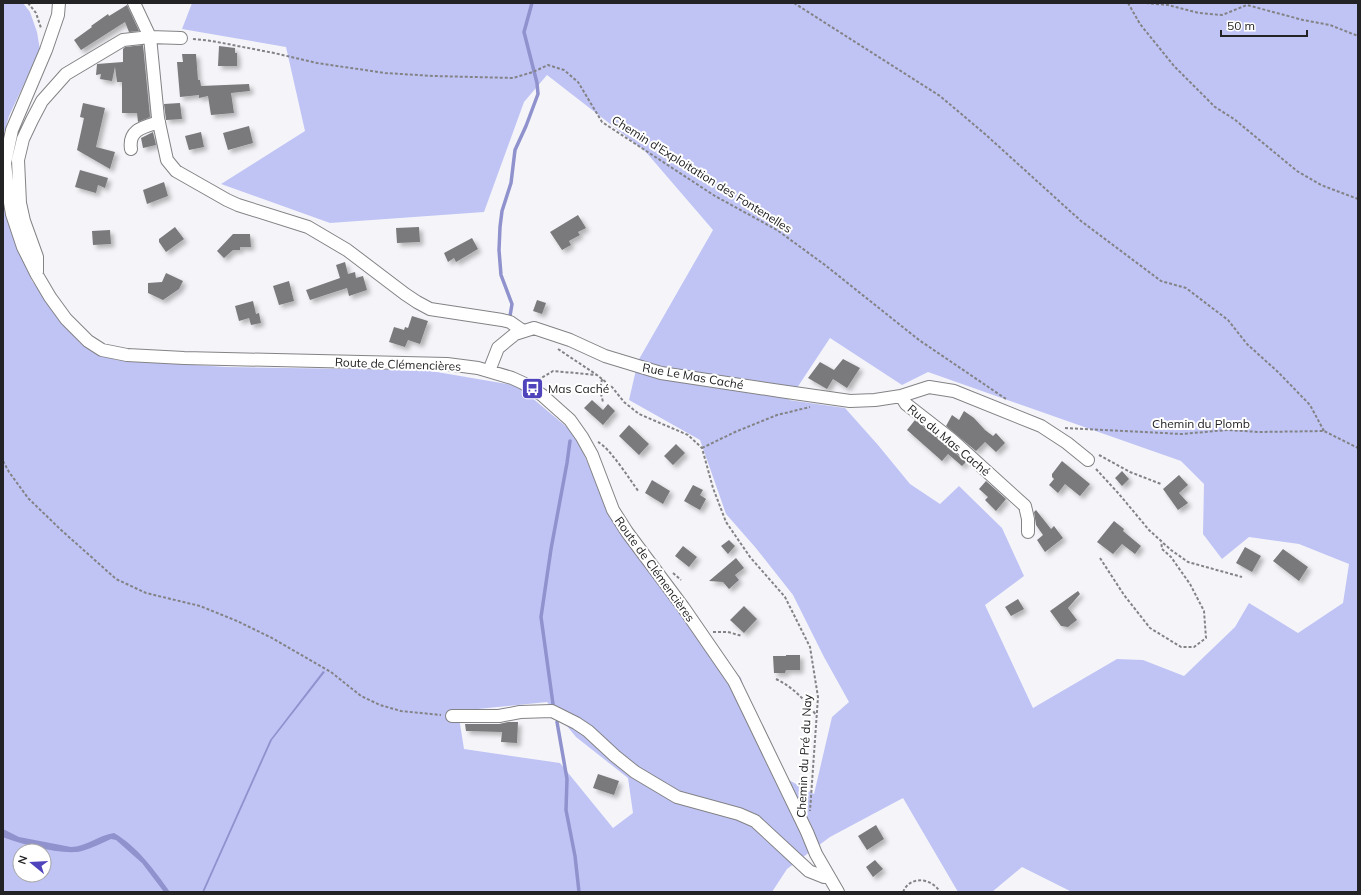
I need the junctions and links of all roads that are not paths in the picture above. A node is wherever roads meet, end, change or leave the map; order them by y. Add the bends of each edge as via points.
1 (59, 3) edge
2 (134, 3) edge
3 (150, 37) junction
4 (181, 38) road end
5 (159, 122) junction
6 (131, 149) dead end
7 (37, 275) junction
8 (523, 331) junction
9 (489, 371) junction
10 (901, 396) junction
11 (1093, 458) road end
12 (1028, 532) dead end
13 (452, 716) road end
14 (828, 877) junction
15 (838, 892) edge

1 - 7 street, Route de Clémencières via 58,15 48,45 12,130 5,163 12,214 23,247
2 - 3 street
3 - 4 street
3 - 5 street
3 - 7 street via 123,40 66,74 38,107 23,139 18,160 20,203 37,257
5 - 6 street via 138,130 131,136
5 - 8 street via 167,160 176,171 238,205 308,227 347,250 405,294 430,309 502,320
7 - 9 street, Route de Clémencières via 66,319 88,341 102,350 127,355 184,358 447,364
8 - 9 street, Rue Le Mas Caché via 514,334 498,348
8 - 10 street, Rue Le Mas Caché via 534,328 570,340 605,356 661,373 850,401
9 - 14 street, Route de Clémencières via 512,378 529,387 570,420 592,455 613,510 734,681
10 - 11 street, Rue du Mas Caché via 929,387 954,391 1041,426
10 - 12 street, Rue du Mas Caché via 906,404 951,439 1025,506
13 - 14 street via 552,712 588,731 635,772 677,797 755,821 809,871
14 - 15 street, Route de Clémencières

